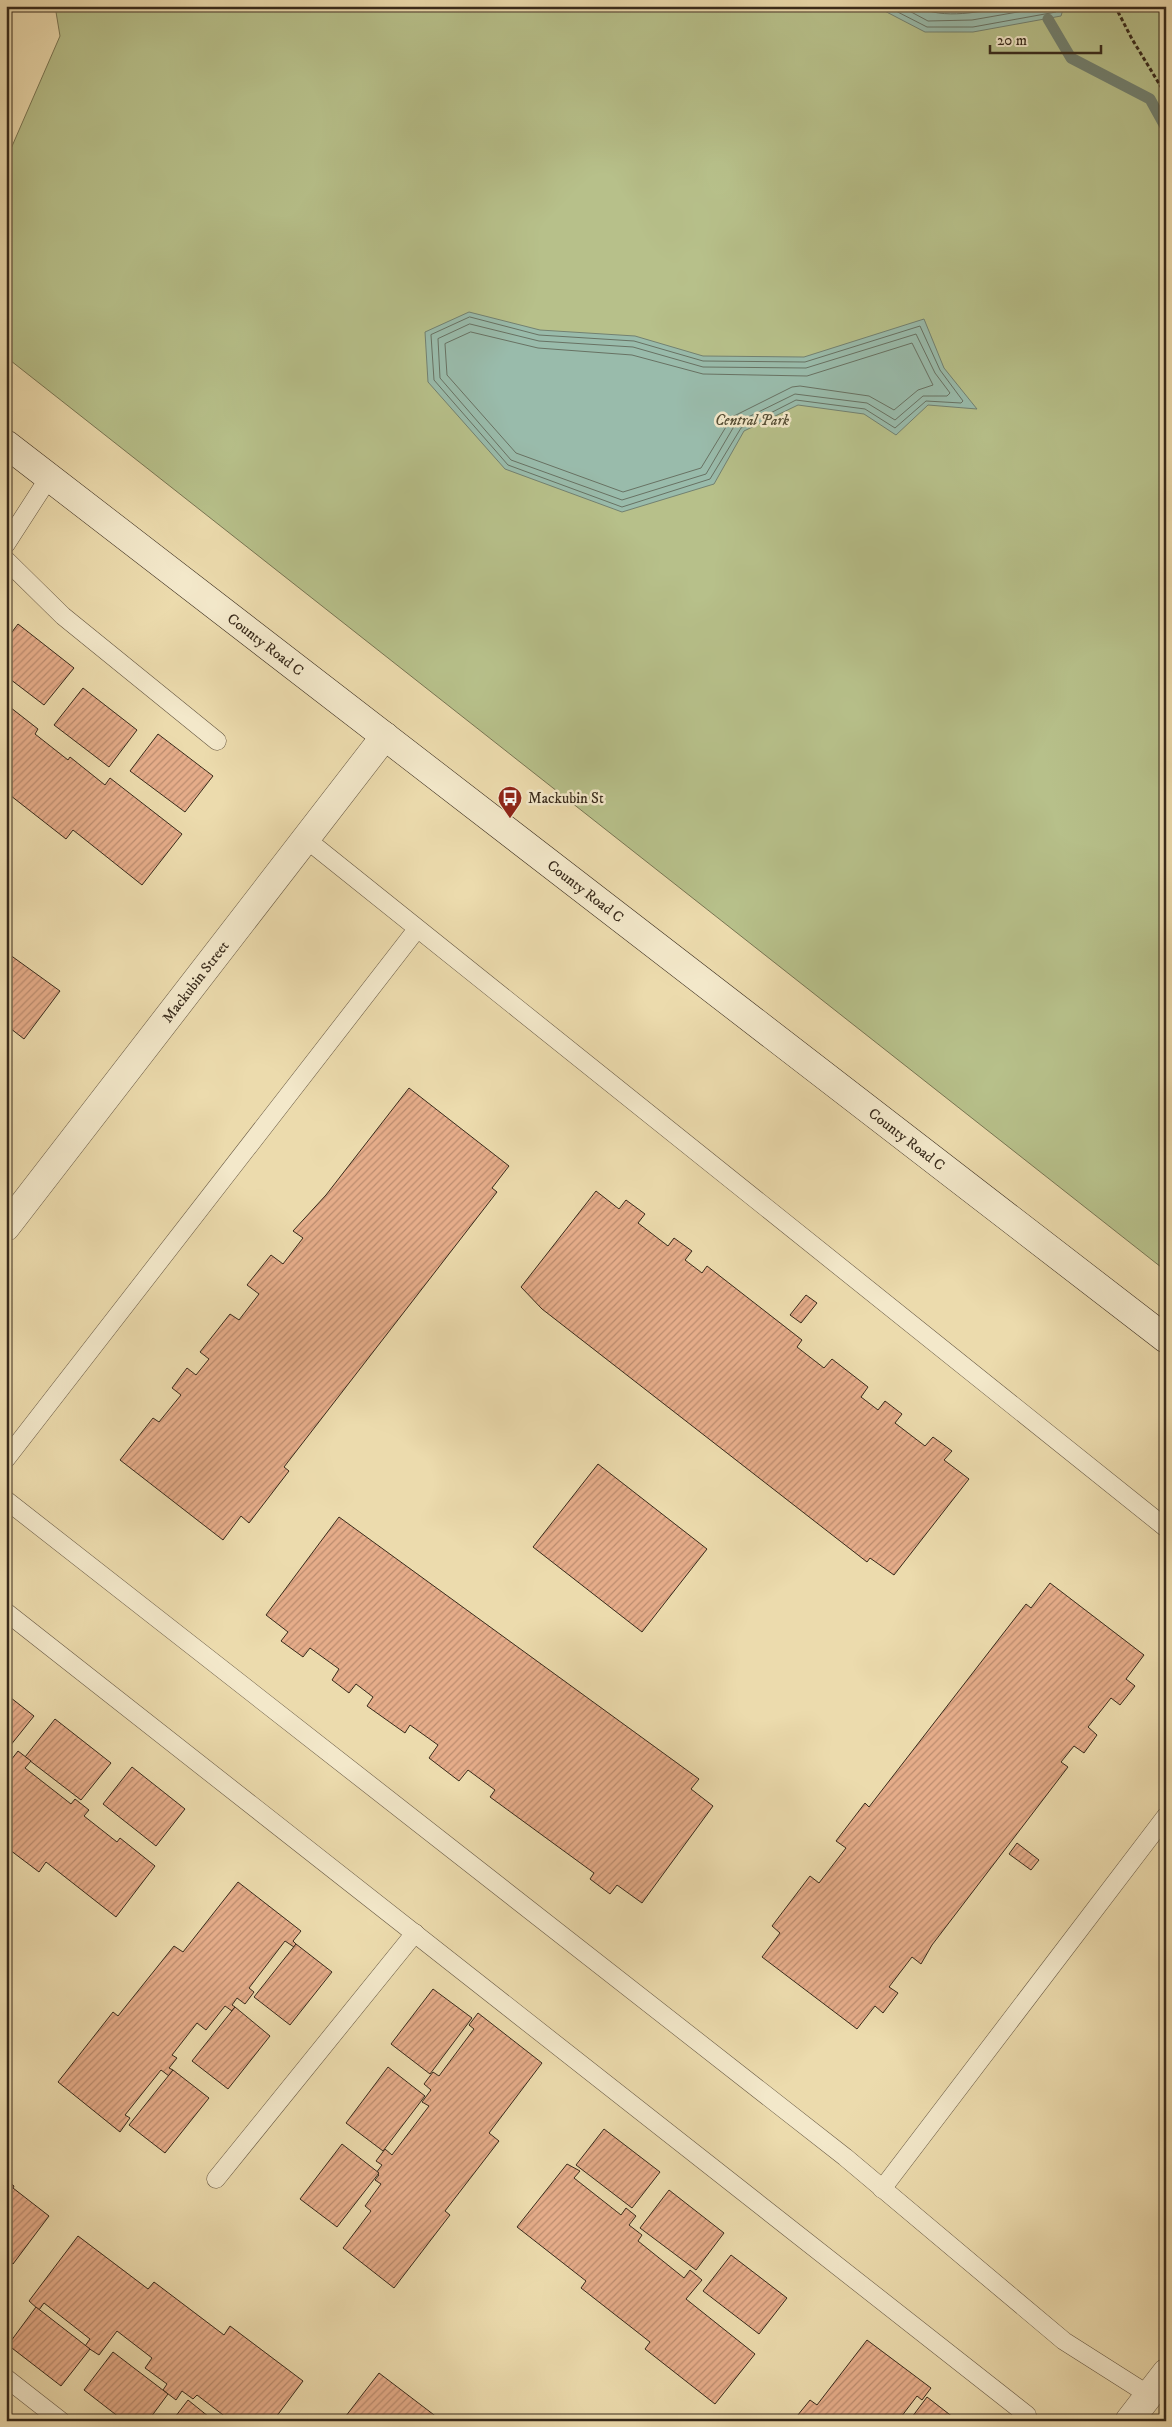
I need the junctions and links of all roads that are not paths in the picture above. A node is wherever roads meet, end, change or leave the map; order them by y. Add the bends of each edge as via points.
1 (6, 444) edge
2 (50, 476) junction
3 (6, 544) edge
4 (6, 560) edge
5 (385, 736) junction
6 (217, 741) dead end
7 (306, 840) junction
8 (417, 928) junction
9 (9, 1218) edge
10 (1166, 1339) edge
11 (6, 1459) edge
12 (6, 1500) edge
13 (1166, 1528) edge
14 (6, 1612) edge
15 (1166, 1816) edge
16 (415, 1933) junction
17 (216, 2179) dead end
18 (882, 2189) junction
19 (1166, 2372) edge
20 (6, 2378) edge
21 (1149, 2395) junction
22 (61, 2421) edge
23 (1023, 2421) edge
24 (1129, 2421) edge

1 - 2 main road, County Road C
2 - 3 lane
2 - 5 main road, County Road C
4 - 6 lane via 63,616
5 - 7 main road, Mackubin Street
5 - 10 main road, County Road C
7 - 8 lane
7 - 9 main road, Mackubin Street
8 - 11 lane
8 - 13 lane
12 - 18 lane
14 - 16 lane
15 - 18 lane
16 - 17 lane
16 - 23 lane via 1028,2415
18 - 21 lane via 1064,2342
19 - 21 main road
20 - 22 lane
21 - 24 main road

